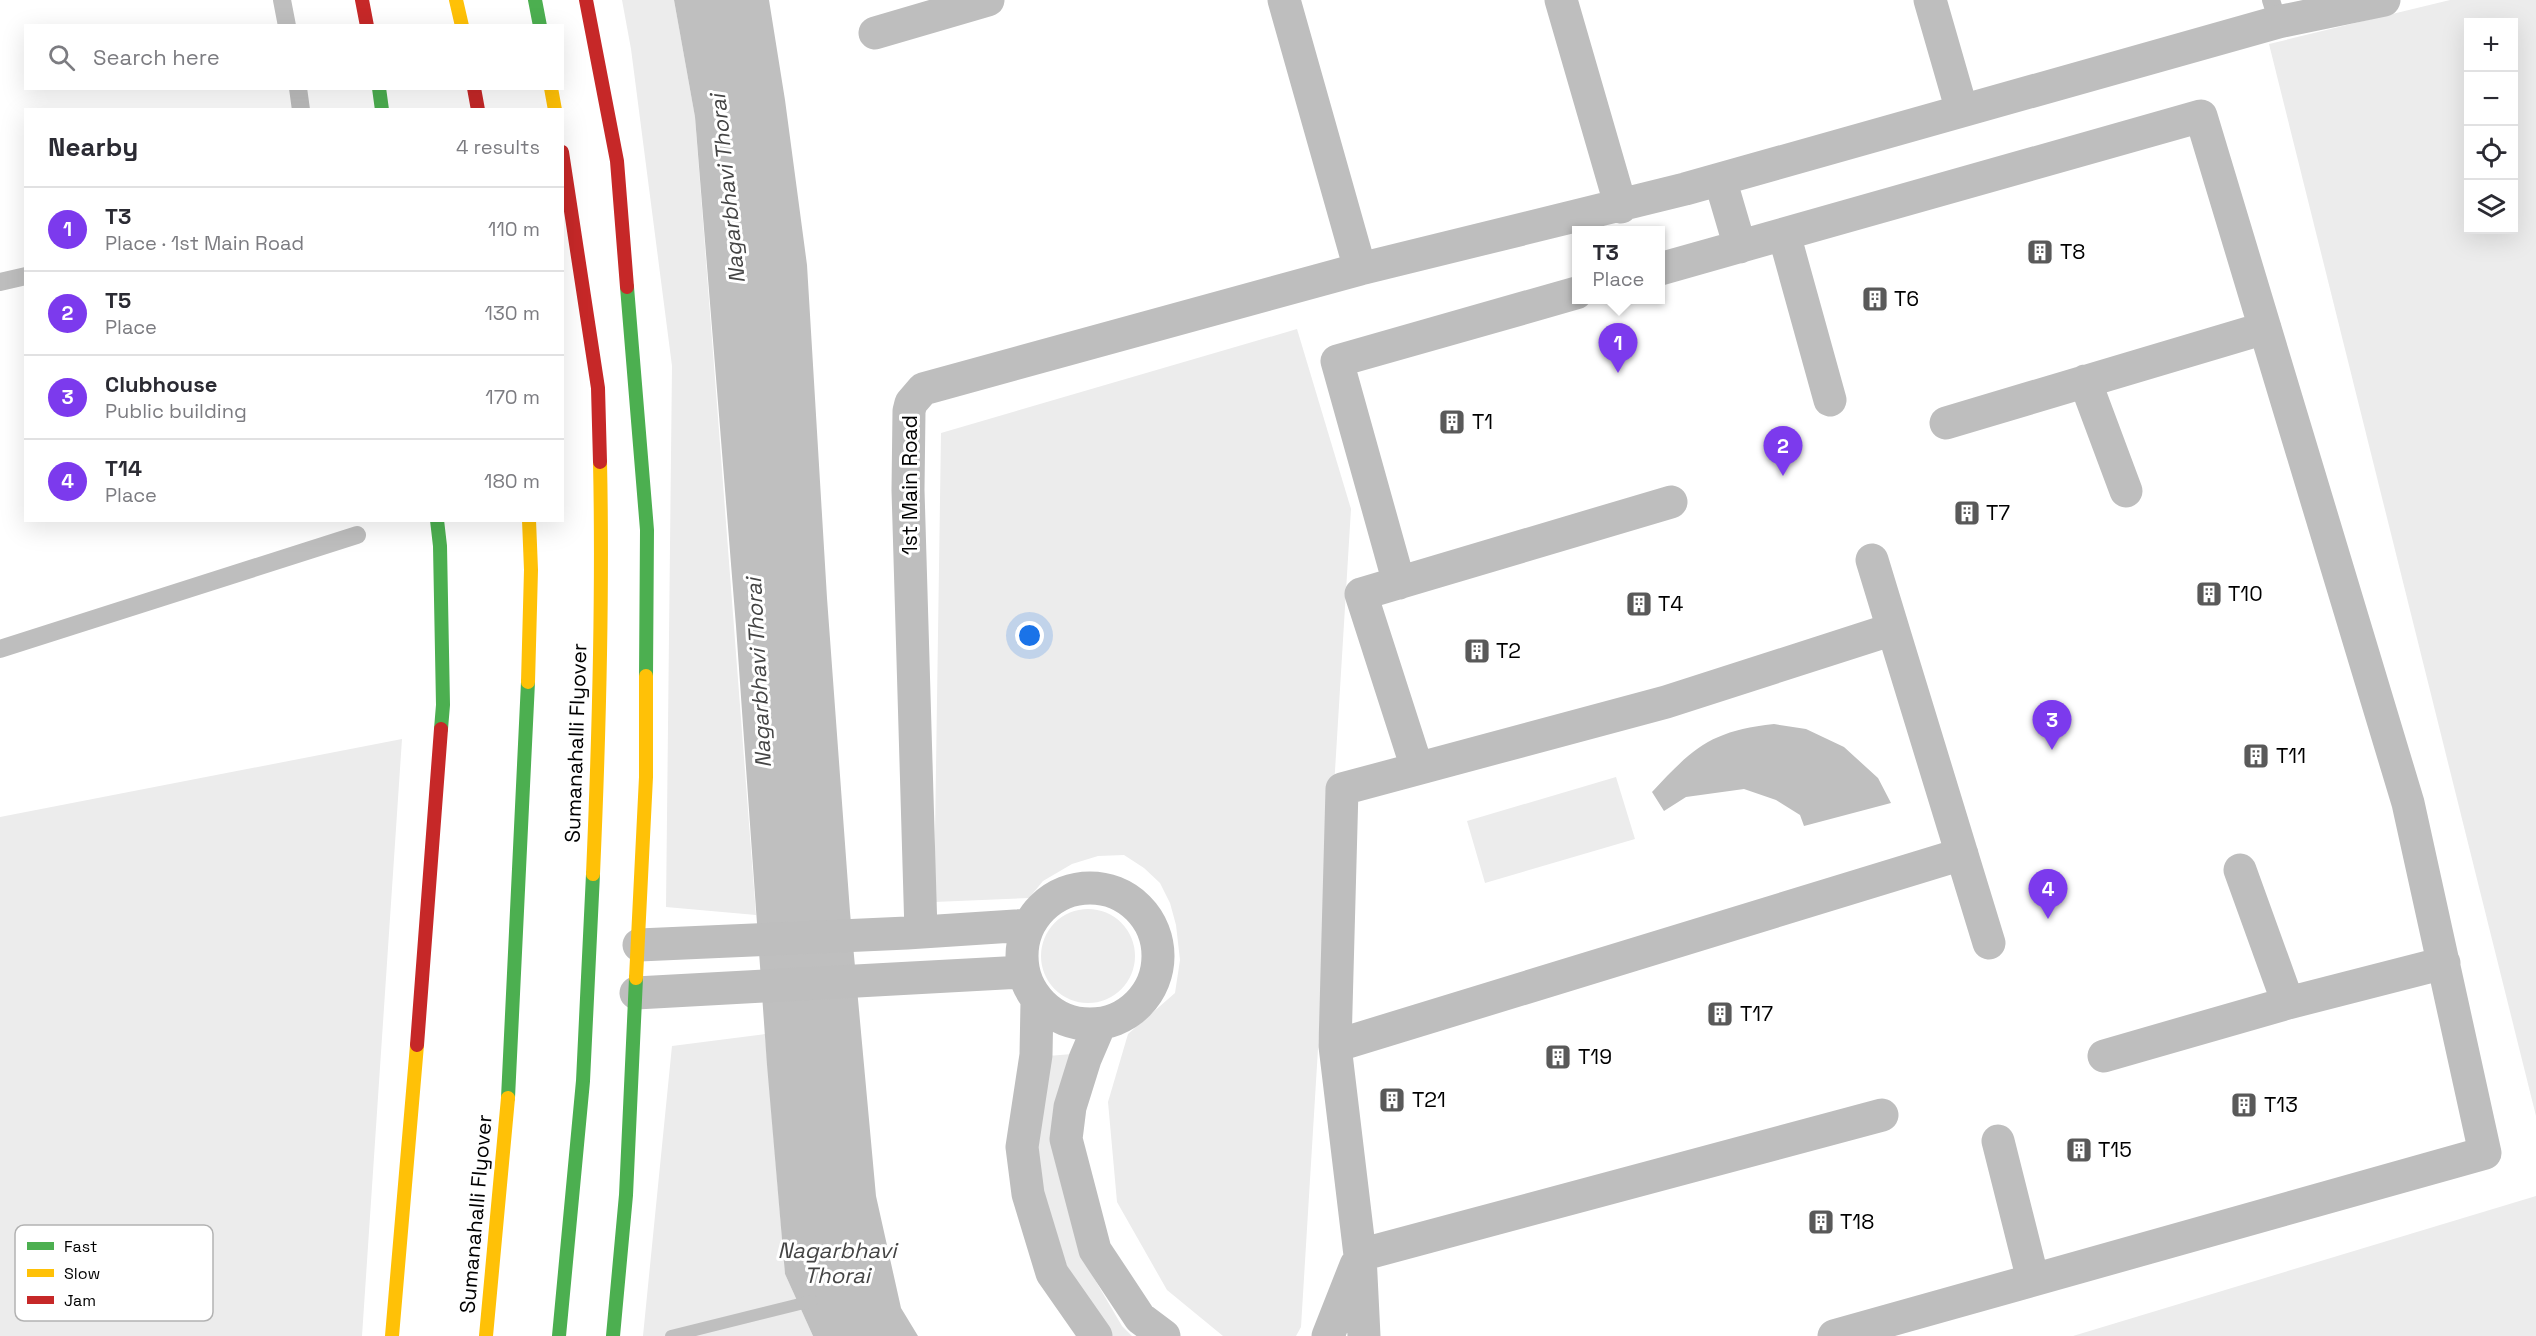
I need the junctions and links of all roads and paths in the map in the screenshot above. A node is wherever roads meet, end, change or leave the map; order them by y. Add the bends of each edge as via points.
1 (282, 0) edge
2 (362, 0) edge
3 (456, 0) edge
4 (535, 0) edge
5 (586, 0) edge
6 (988, 0) edge
7 (1284, 0) edge
8 (1562, 0) edge
9 (1930, 0) edge
10 (2384, 0) edge
11 (2274, 11) edge
12 (287, 24) edge
13 (367, 24) edge
14 (462, 24) edge
15 (540, 24) edge
16 (875, 33) dead end
17 (298, 90) edge
18 (379, 90) edge
19 (474, 90) edge
20 (551, 90) edge
21 (301, 108) edge
22 (382, 108) edge
23 (478, 108) edge
24 (555, 108) edge
25 (1962, 111) junction
26 (564, 162) edge
27 (1720, 179) junction
28 (1621, 207) junction
29 (1784, 234) junction
30 (1740, 247) junction
31 (1665, 268) edge
32 (1360, 269) junction
33 (24, 276) edge
34 (0, 282) edge
35 (1572, 294) edge
36 (2265, 328) junction
37 (2085, 381) junction
38 (1830, 400) dead end
39 (1946, 423) dead end
40 (2126, 491) dead end
41 (1671, 502) dead end
42 (437, 522) edge
43 (529, 522) edge
44 (357, 535) dead end
45 (1872, 560) dead end
46 (1399, 583) junction
47 (1893, 629) junction
48 (0, 649) edge
49 (1417, 768) junction
50 (1962, 854) junction
51 (2240, 870) dead end
52 (1029, 925) junction
53 (914, 932) junction
54 (1989, 943) dead end
55 (654, 944) junction
56 (2444, 963) junction
57 (1022, 972) junction
58 (636, 993) junction
59 (1037, 1002) junction
60 (2288, 1003) junction
61 (1100, 1024) junction
62 (1335, 1046) junction
63 (2104, 1056) dead end
64 (1882, 1115) dead end
65 (1998, 1141) dead end
66 (1360, 1256) junction
67 (2033, 1280) junction
68 (614, 1334) edge
69 (392, 1336) edge
70 (486, 1336) edge
71 (560, 1336) edge
72 (1096, 1336) edge
73 (1164, 1336) edge
74 (1328, 1336) edge
75 (1364, 1336) edge
76 (1834, 1336) edge

1 - 12 lane
2 - 13 main road
3 - 14 main road
4 - 15 main road
5 - 55 main road via 617,161 647,530 646,777
6 - 16 street
7 - 32 street
8 - 28 street
9 - 25 street
10 - 11 street, 1st Main Road
11 - 25 street, 1st Main Road
17 - 21 lane
18 - 22 main road
19 - 23 main road
20 - 24 main road
25 - 27 street, 1st Main Road
26 - 71 main road, Sumanahalli Flyover via 598,388 602,561 598,763 583,1081
27 - 28 street, 1st Main Road
27 - 30 street
28 - 32 street, 1st Main Road
29 - 30 street
29 - 36 street via 2201,116
29 - 38 street
30 - 31 street
32 - 53 street, 1st Main Road via 933,384 911,403 908,490
33 - 34 lane
35 - 46 street via 1337,361
36 - 37 street
36 - 56 street via 2408,803
37 - 39 street
37 - 40 street
41 - 46 street
42 - 69 main road via 442,705
43 - 70 main road, Sumanahalli Flyover via 525,766 510,1081
44 - 48 lane
45 - 47 street
46 - 49 street via 1361,594
47 - 49 street via 1666,702
47 - 50 street
49 - 62 street via 1342,789
50 - 54 street
50 - 62 street
51 - 60 street
52 - 53 street
52 - 57 street via 1021,956
52 - 61 street via 1042,906 1062,893 1085,888 1119,895 1146,916 1156,937 1159,960 1153,982 1140,1003 1122,1017
53 - 55 street
55 - 58 main road
56 - 60 street
56 - 67 street via 2485,1154
57 - 58 street
57 - 59 street
58 - 68 main road via 626,1195
59 - 61 street via 1055,1016 1077,1024
59 - 72 street via 1036,1055 1022,1147 1028,1194 1052,1273
60 - 63 street
61 - 73 street via 1073,1097 1066,1139 1095,1250 1140,1318
62 - 66 street
64 - 66 street
65 - 67 street
66 - 74 street
66 - 75 street
67 - 76 street

